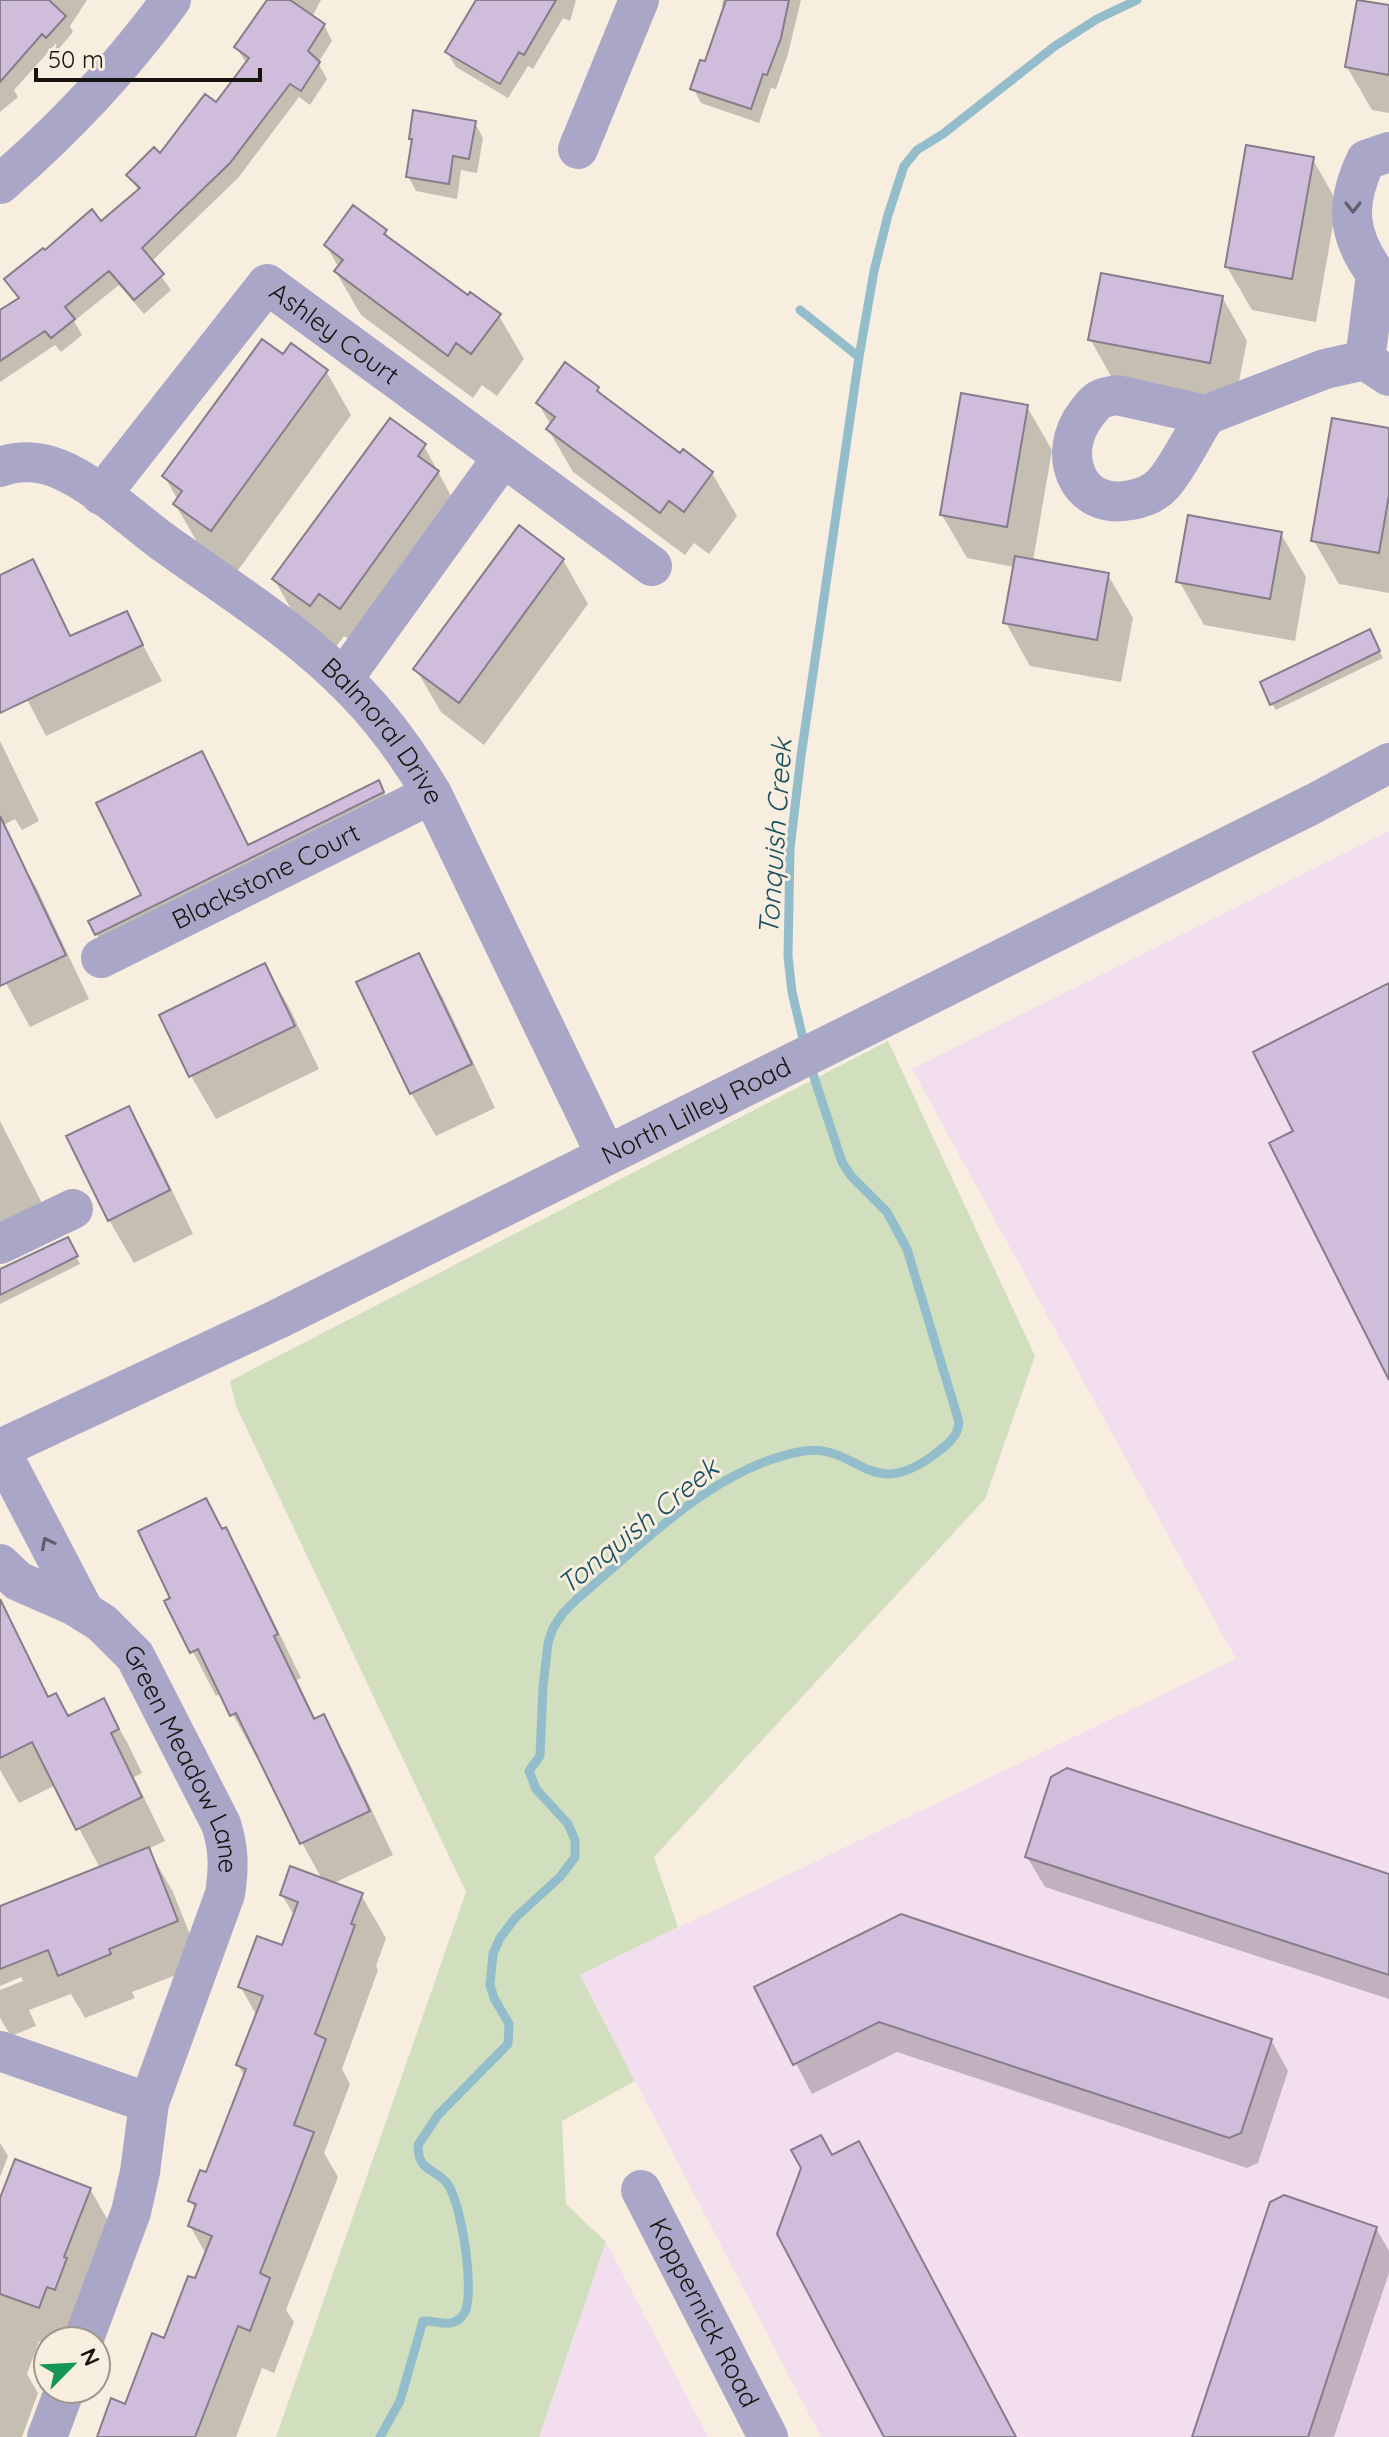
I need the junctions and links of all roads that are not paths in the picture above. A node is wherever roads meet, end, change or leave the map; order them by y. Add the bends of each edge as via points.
1 (171, 0) edge
2 (639, 0) edge
3 (578, 149) dead end
4 (1389, 152) edge
5 (0, 184) edge
6 (1382, 270) edge
7 (1377, 368) edge
8 (1206, 415) dead end
9 (503, 457) junction
10 (0, 467) edge
11 (101, 495) junction
12 (652, 566) dead end
13 (343, 679) junction
14 (1389, 763) edge
15 (432, 794) junction
16 (101, 958) dead end
17 (606, 1155) junction
18 (73, 1209) dead end
19 (0, 1244) edge
20 (0, 1449) edge
21 (0, 1564) edge
22 (84, 1611) junction
23 (0, 2051) edge
24 (149, 2103) junction
25 (641, 2190) dead end
26 (89, 2325) edge
27 (59, 2405) edge
28 (47, 2437) edge
29 (768, 2437) edge

1 - 5 street via 83,104
2 - 3 street
4 -> 6 street via 1366,160 1354,185 1351,212 1359,252
6 - 7 street
7 - 8 street via 1325,369
9 - 11 street, Ashley Court via 267,284
9 - 12 street, Ashley Court
9 - 13 street
10 - 11 street, Balmoral Drive via 47,464
11 - 13 street, Balmoral Drive
13 - 15 street, Balmoral Drive via 389,728
14 - 17 street, North Lilley Road
15 - 16 street, Blackstone Court
15 - 17 street, Balmoral Drive
17 - 20 street, North Lilley Road via 278,1319
18 - 19 street
22 -> 20 street
21 - 22 street, Green Meadow Lane via 18,1581
22 - 24 street, Green Meadow Lane via 135,1656 227,1844 225,1894
23 - 24 street
24 - 26 street, Green Meadow Lane via 131,2212
25 - 29 street, Koppernick Road
27 - 28 street

